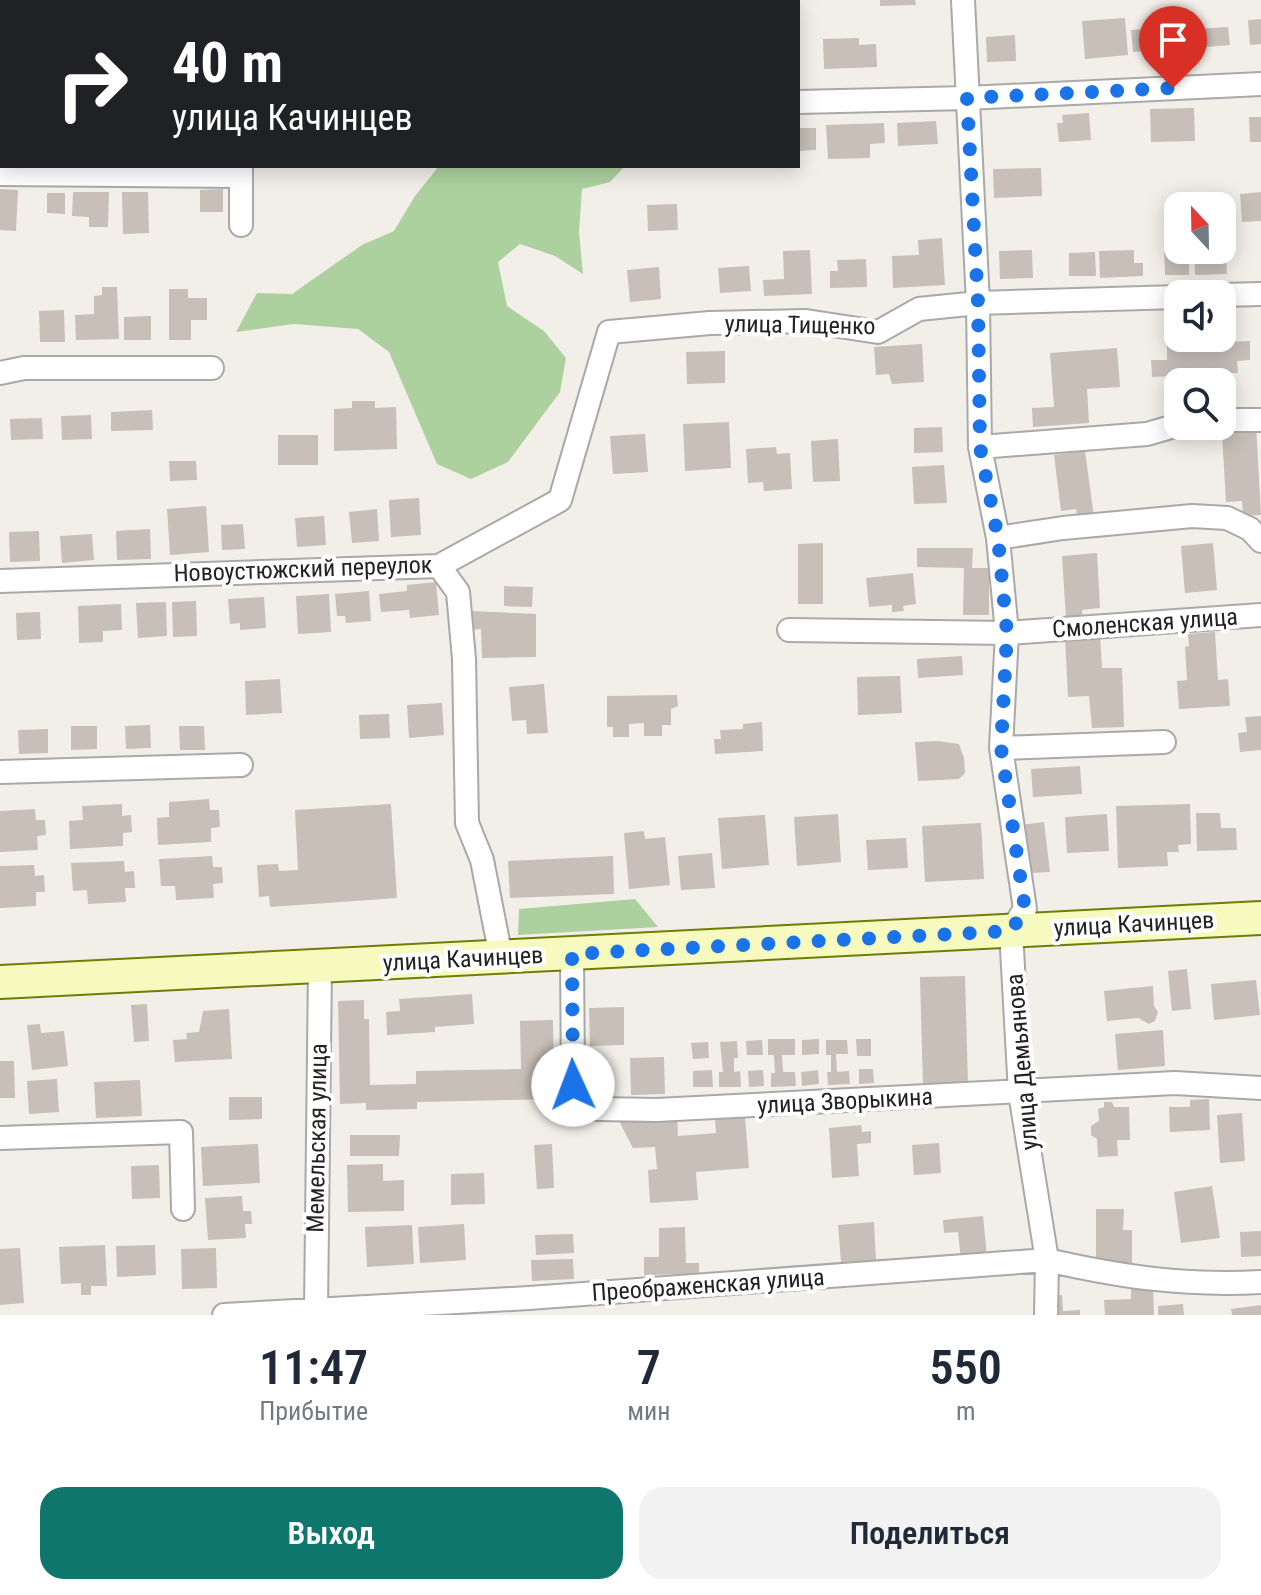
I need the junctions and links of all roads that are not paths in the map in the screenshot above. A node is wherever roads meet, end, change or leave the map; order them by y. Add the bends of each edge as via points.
1 (963, 0) edge
2 (1261, 84) edge
3 (967, 98) junction
4 (800, 102) edge
5 (241, 171) edge
6 (0, 174) edge
7 (241, 225) dead end
8 (1261, 294) edge
9 (1236, 295) edge
10 (1164, 297) edge
11 (978, 303) junction
12 (609, 332) joint
13 (212, 368) dead end
14 (0, 373) edge
15 (1236, 420) edge
16 (1261, 420) edge
17 (1164, 429) edge
18 (980, 447) junction
19 (998, 538) junction
20 (1261, 541) edge
21 (439, 566) junction
22 (0, 581) edge
23 (1261, 615) edge
24 (789, 630) dead end
25 (1007, 633) junction
26 (1164, 742) dead end
27 (1001, 748) junction
28 (241, 765) dead end
29 (0, 772) edge
30 (1261, 918) edge
31 (1011, 931) junction
32 (572, 954) junction
33 (501, 957) junction
34 (320, 966) junction
35 (0, 982) edge
36 (1261, 1088) edge
37 (1020, 1093) junction
38 (0, 1138) edge
39 (183, 1209) dead end
40 (1047, 1260) junction
41 (1261, 1282) edge
42 (316, 1309) junction
43 (224, 1315) edge
44 (1046, 1315) edge

1 - 3 street, улица Демьянова
2 - 3 street
3 - 4 street
3 - 11 street, улица Демьянова
5 - 6 street
5 - 7 street
8 - 9 street
10 - 11 street, улица Тищенко
11 - 12 street, улица Тищенко via 919,309 878,332 806,321
11 - 18 street, улица Демьянова
12 - 21 street, Новоустюжский переулок via 560,500
13 - 14 street via 24,368
15 - 16 street
17 - 18 street
18 - 19 street, улица Демьянова
19 - 20 street via 1192,516 1227,518
19 - 25 street, улица Демьянова
21 - 22 street, Новоустюжский переулок
21 - 33 street via 458,592 467,823 482,860
23 - 25 street, Смоленская улица
24 - 25 street, Смоленская улица
25 - 27 street, улица Демьянова
26 - 27 street
27 - 31 street, улица Демьянова via 1025,909
28 - 29 street
30 - 31 main road, улица Качинцев
31 - 32 main road, улица Качинцев
31 - 37 street, улица Демьянова
32 - 33 main road, улица Качинцев
32 - 37 street, улица Зворыкина via 573,1085 579,1099 597,1109
33 - 34 main road, улица Качинцев
34 - 35 main road, улица Качинцев
34 - 42 street, Мемельская улица
36 - 37 street, улица Зворыкина via 1175,1083
37 - 40 street, улица Демьянова
38 - 39 street via 181,1132
40 - 41 street, Преображенская улица via 1127,1277 1211,1285
40 - 42 street, Преображенская улица
40 - 44 street, улица Демьянова
42 - 43 street, Преображенская улица

